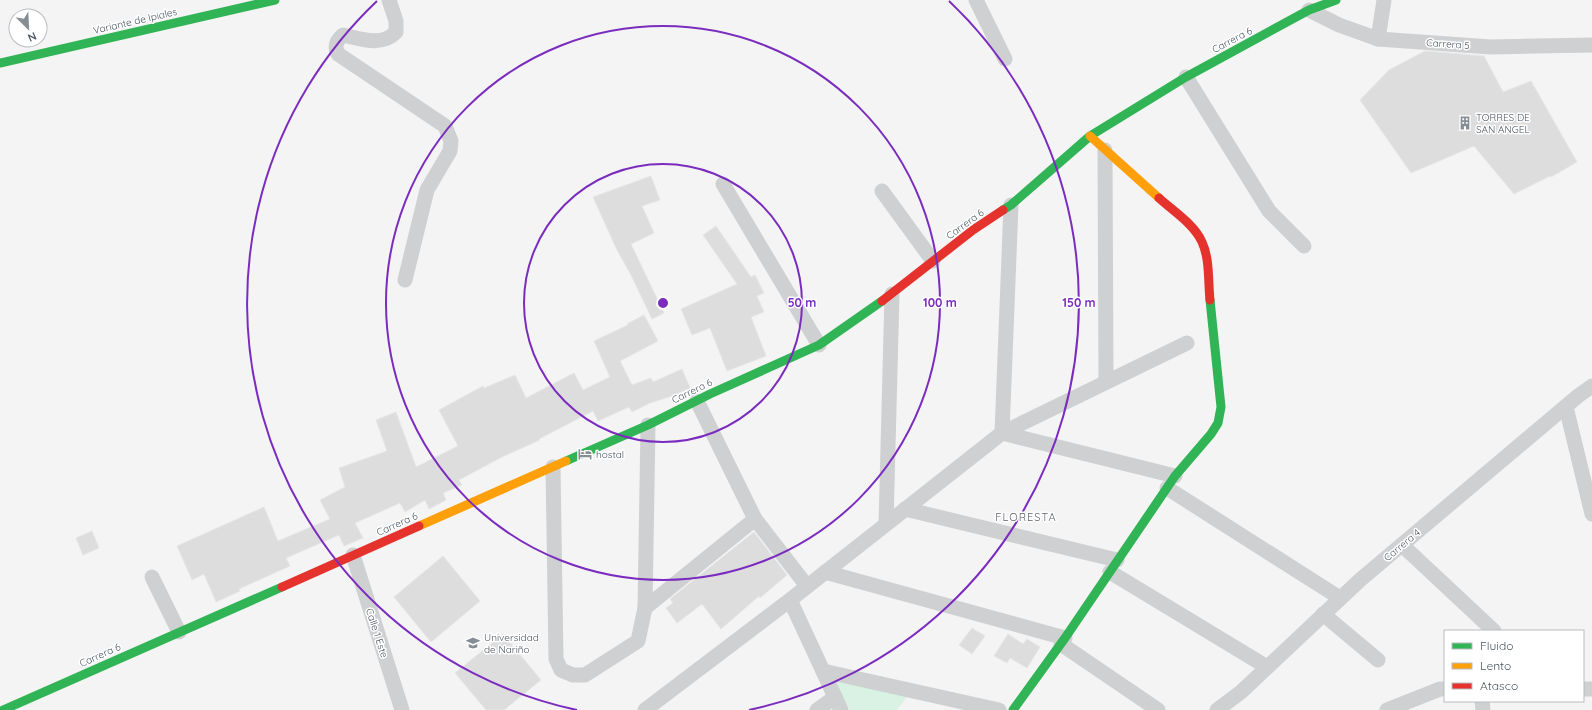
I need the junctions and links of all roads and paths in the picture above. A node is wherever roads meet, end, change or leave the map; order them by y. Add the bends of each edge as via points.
1 (275, 0) edge
2 (388, 0) edge
3 (976, 0) edge
4 (1336, 0) edge
5 (1384, 0) edge
6 (1308, 5) edge
7 (1378, 39) junction
8 (1592, 45) edge
9 (1005, 59) dead end
10 (0, 63) edge
11 (1186, 77) junction
12 (1090, 136) junction
13 (1105, 150) junction
14 (723, 184) dead end
15 (882, 191) dead end
16 (1011, 205) junction
17 (1304, 246) dead end
18 (933, 262) junction
19 (405, 280) dead end
20 (892, 294) junction
21 (1187, 343) dead end
22 (819, 345) junction
23 (1106, 382) junction
24 (1592, 386) edge
25 (697, 401) junction
26 (1566, 407) junction
27 (648, 425) junction
28 (1002, 432) junction
29 (553, 467) junction
30 (1175, 476) junction
31 (1166, 488) junction
32 (905, 509) junction
33 (1592, 514) edge
34 (756, 519) junction
35 (886, 524) junction
36 (1402, 545) junction
37 (353, 555) junction
38 (1113, 566) junction
39 (825, 572) junction
40 (152, 577) dead end
41 (807, 586) junction
42 (1340, 598) junction
43 (790, 600) junction
44 (645, 608) junction
45 (1323, 614) junction
46 (1493, 630) edge
47 (180, 632) junction
48 (1063, 641) junction
49 (1378, 660) dead end
50 (1267, 668) junction
51 (823, 671) junction
52 (1444, 689) edge
53 (838, 704) edge
54 (3, 710) edge
55 (402, 710) edge
56 (645, 710) edge
57 (817, 710) edge
58 (999, 710) edge
59 (1013, 710) edge
60 (1158, 710) edge
61 (1217, 710) edge
62 (1388, 710) edge

1 - 10 main road, Variante de Ipiales
2 - 19 street via 396,21 396,32 391,37 372,41 343,35 336,44 336,49 338,54 445,126 449,133 450,151 427,190
3 - 9 street
4 - 6 main road, Carrera 6
5 - 7 street
6 - 7 street, Carrera 5 via 1339,25
6 - 11 main road, Carrera 6
7 - 8 street, Carrera 5 via 1491,47
11 - 12 main road, Carrera 6
11 - 17 street via 1269,211
12 - 13 main road
12 - 16 main road, Carrera 6
13 - 23 street
13 - 30 main road via 1193,229 1202,242 1206,258 1222,407 1212,434
14 - 22 street
15 - 18 street
16 - 18 main road, Carrera 6 via 973,230
16 - 28 street
18 - 20 main road, Carrera 6
20 - 22 main road, Carrera 6
20 - 35 street
21 - 23 street
22 - 25 main road, Carrera 6
23 - 28 street
24 - 26 street, Carrera 4
25 - 27 main road, Carrera 6
25 - 34 street
26 - 33 street
26 - 36 street, Carrera 4
27 - 29 main road, Carrera 6
27 - 44 street
28 - 30 street
28 - 32 street
29 - 37 main road, Carrera 6
29 - 44 street via 556,659 561,670 572,675 585,675 638,641
30 - 31 main road
31 - 38 main road
31 - 42 street
32 - 35 street
32 - 38 street
34 - 41 street
34 - 44 street
35 - 39 street
36 - 42 street, Carrera 4
36 - 46 street
37 - 47 main road, Carrera 6
37 - 55 street, Calle 1 Este
38 - 48 main road
38 - 50 street
39 - 41 street
39 - 48 street
40 - 47 street
41 - 43 street
42 - 45 street, Carrera 4
43 - 51 street
43 - 56 street
45 - 49 street
45 - 50 street, Carrera 4
47 - 54 main road, Carrera 6
48 - 59 main road
48 - 60 street
50 - 61 street, Carrera 4
51 - 53 street
51 - 58 street
52 - 62 street
53 - 57 street

